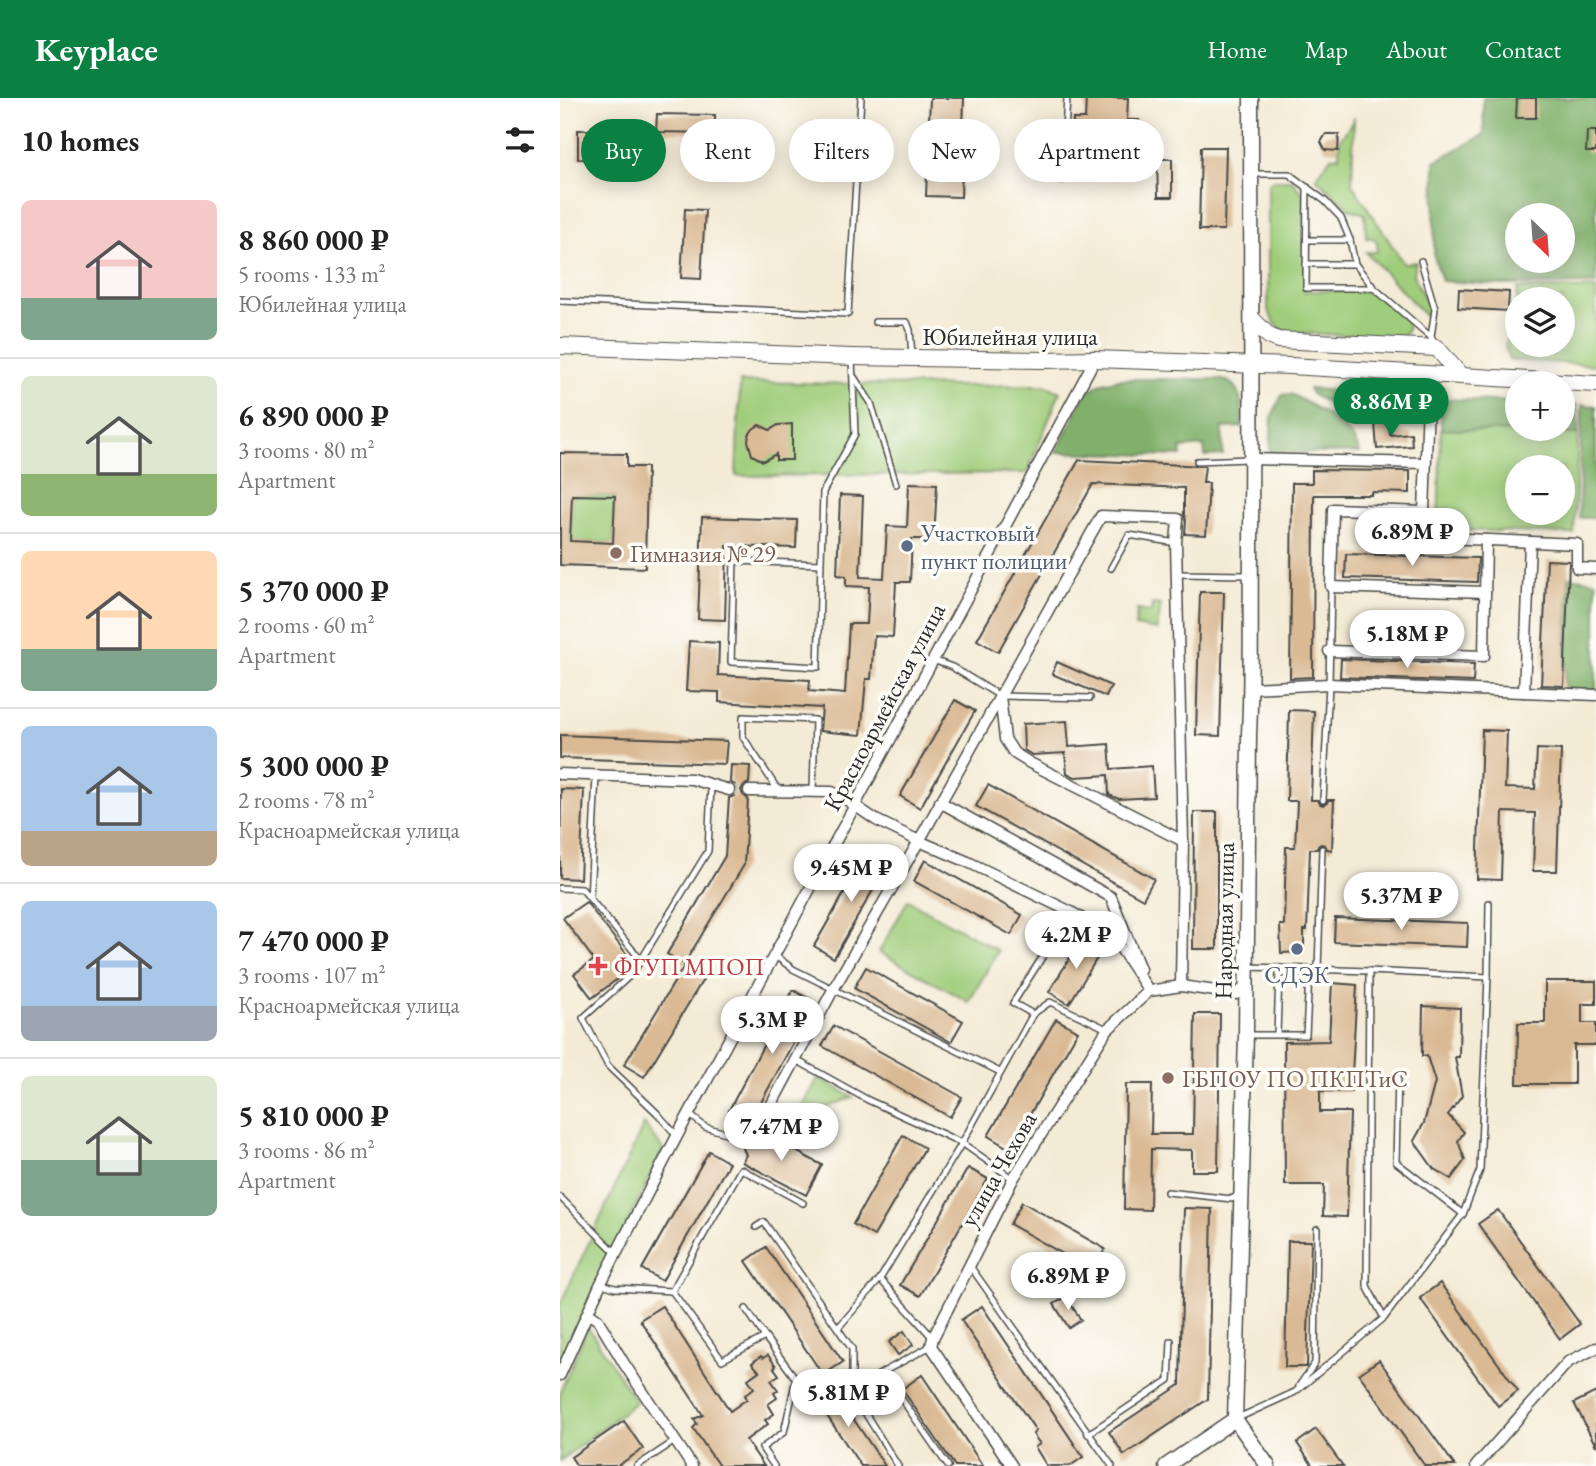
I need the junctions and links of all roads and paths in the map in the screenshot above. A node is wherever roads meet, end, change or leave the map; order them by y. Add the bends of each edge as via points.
1 (861, 98) edge
2 (1067, 98) edge
3 (1251, 98) edge
4 (1066, 119) edge
5 (1251, 174) junction
6 (1307, 187) junction
7 (1307, 240) junction
8 (1350, 240) junction
9 (1421, 261) dead end
10 (1306, 264) junction
11 (1355, 264) junction
12 (1374, 288) junction
13 (560, 301) edge
14 (1253, 320) junction
15 (875, 322) dead end
16 (1434, 342) junction
17 (560, 346) edge
18 (852, 357) junction
19 (912, 358) junction
20 (1095, 359) junction
21 (1253, 365) junction
22 (1429, 374) junction
23 (1460, 375) junction
24 (854, 377) junction
25 (1596, 384) edge
26 (1252, 459) junction
27 (1197, 461) dead end
28 (1425, 463) junction
29 (896, 484) dead end
30 (1424, 512) junction
31 (1486, 540) junction
32 (1177, 542) junction
33 (1530, 542) junction
34 (821, 564) junction
35 (1111, 568) dead end
36 (1596, 569) edge
37 (1178, 573) junction
38 (1251, 575) junction
39 (1331, 587) junction
40 (1485, 592) junction
41 (1329, 651) junction
42 (933, 660) junction
43 (1329, 684) junction
44 (1251, 688) junction
45 (1524, 692) junction
46 (1596, 695) edge
47 (1000, 696) junction
48 (1090, 698) dead end
49 (560, 774) edge
50 (596, 775) junction
51 (710, 785) junction
52 (729, 790) tunnel mouth
53 (778, 790) junction
54 (749, 791) tunnel mouth
55 (813, 791) junction
56 (1323, 800) dead end
57 (940, 802) junction
58 (854, 806) junction
59 (919, 841) junction
60 (1183, 841) junction
61 (1322, 849) dead end
62 (560, 888) edge
63 (590, 898) junction
64 (1489, 903) dead end
65 (1071, 912) junction
66 (774, 955) junction
67 (641, 960) junction
68 (1247, 967) junction
69 (1318, 969) junction
70 (1369, 971) junction
71 (1488, 977) junction
72 (1181, 986) junction
73 (1246, 987) junction
74 (834, 988) junction
75 (1149, 992) junction
76 (1033, 1014) junction
77 (1107, 1030) junction
78 (1246, 1035) junction
79 (1277, 1035) junction
80 (796, 1060) junction
81 (1000, 1072) junction
82 (1398, 1075) dead end
83 (689, 1114) junction
84 (760, 1126) dead end
85 (726, 1133) dead end
86 (677, 1136) junction
87 (962, 1143) junction
88 (1013, 1179) junction
89 (1167, 1192) dead end
90 (1241, 1192) junction
91 (560, 1198) edge
92 (803, 1203) dead end
93 (1463, 1214) junction
94 (756, 1227) dead end
95 (1317, 1229) dead end
96 (617, 1254) junction
97 (970, 1265) junction
98 (880, 1279) junction
99 (601, 1283) junction
100 (672, 1291) junction
101 (746, 1309) dead end
102 (588, 1314) junction
103 (1384, 1318) junction
104 (838, 1328) junction
105 (765, 1337) junction
106 (1171, 1341) dead end
107 (932, 1342) junction
108 (1596, 1348) edge
109 (883, 1372) junction
110 (560, 1375) edge
111 (852, 1392) junction
112 (1295, 1392) junction
113 (1235, 1419) junction
114 (1088, 1434) junction
115 (675, 1441) junction
116 (637, 1466) edge
117 (692, 1466) edge
118 (774, 1466) edge
119 (898, 1466) edge
120 (948, 1466) edge
121 (1012, 1466) edge
122 (1112, 1466) edge
123 (1166, 1466) edge
124 (1268, 1466) edge
125 (1476, 1466) edge

1 - 13 lane via 848,314
2 - 4 lane
3 - 5 street, Народная улица
5 - 6 lane via 1289,174
5 - 14 street, Народная улица
6 - 7 lane
6 - 8 lane via 1341,218
7 - 8 lane
7 - 10 lane
8 - 11 lane
9 - 16 lane via 1435,309
10 - 11 lane
10 - 12 lane via 1306,288
11 - 12 lane
12 - 16 lane
14 - 16 main road via 1278,340
14 - 21 street, Народная улица
15 - 19 lane via 907,322
16 - 23 main road
17 - 18 main road, Юбилейная улица
18 - 19 main road, Юбилейная улица
18 - 24 lane
19 - 20 main road, Юбилейная улица
20 - 21 main road, Юбилейная улица
20 - 42 street, Красноармейская улица
21 - 22 main road, Юбилейная улица
21 - 26 street, Народная улица
22 - 23 main road, Юбилейная улица
22 - 28 street
23 - 25 main road, Юбилейная улица
24 - 29 lane via 871,403
24 - 34 lane via 855,434 823,492
26 - 27 lane
26 - 28 street
26 - 38 street, Народная улица
28 - 30 street
30 - 31 street via 1432,532 1445,538
30 - 39 street via 1333,509
31 - 33 street
31 - 40 street
32 - 35 lane via 1129,535
32 - 37 street
32 - 47 street via 1178,519 1101,516
33 - 36 street via 1577,544 1577,568
33 - 45 street
34 - 34 lane via 734,561 731,662 818,667
37 - 38 lane
37 - 60 street
38 - 44 street, Народная улица
39 - 40 street
39 - 41 lane
40 - 41 street via 1484,656
41 - 43 lane
42 - 47 lane
42 - 58 street, Красноармейская улица
43 - 44 street
43 - 45 street
43 - 56 lane
44 - 68 street, Народная улица
45 - 46 street
47 - 48 lane
47 - 57 street
47 - 60 street via 1005,740 1014,754
49 - 50 street
50 - 51 street via 692,779
50 - 63 lane
51 - 52 street
51 - 67 lane via 708,851
53 - 54 street
53 - 55 street
53 - 55 lane via 743,737 743,717 815,720
55 - 58 street via 832,792
57 - 59 street
57 - 75 street via 1111,897
58 - 59 street
58 - 66 street, Красноармейская улица
59 - 65 street
59 - 74 street
60 - 72 street
61 - 69 lane
62 - 63 lane via 582,889
63 - 67 lane
64 - 71 lane
65 - 75 street via 1114,938
65 - 76 lane via 1013,1003
66 - 74 lane
66 - 83 street, Красноармейская улица
67 - 86 lane via 633,973 583,1018 608,1066
68 - 69 lane
68 - 73 street, Народная улица
69 - 70 lane
70 - 71 lane
70 - 103 lane via 1367,1286
71 - 93 lane via 1479,1170
72 - 73 street via 1236,994
72 - 75 street
73 - 78 street, Народная улица
74 - 80 street
74 - 81 lane
75 - 77 street, улица Чехова
76 - 77 lane via 1050,1002
76 - 81 lane
77 - 88 street, улица Чехова
78 - 79 lane
78 - 90 street, Народная улица
79 - 79 lane via 1306,1035 1309,975 1279,973
80 - 84 street
80 - 87 lane via 868,1100
81 - 87 lane
82 - 93 lane via 1396,1162
83 - 85 lane via 705,1127
83 - 86 street, Красноармейская улица
86 - 96 street, Красноармейская улица
87 - 88 lane
87 - 98 lane
88 - 97 street, улица Чехова
89 - 90 lane via 1233,1199
90 - 113 street, Народная улица
91 - 96 lane
92 - 100 lane via 741,1169
93 - 103 lane
94 - 104 lane via 764,1222
95 - 112 lane via 1315,1363
96 - 99 street, Красноармейская улица
97 - 107 street, улица Чехова
97 - 114 lane
98 - 104 lane
98 - 107 lane
99 - 100 lane via 615,1289
99 - 102 street, Красноармейская улица
100 - 105 lane via 722,1360
101 - 105 lane
102 - 110 street, Красноармейская улица
102 - 115 street via 598,1320
103 - 112 lane
104 - 111 lane via 852,1349
105 - 118 lane via 796,1379 784,1432 762,1448
106 - 114 lane via 1169,1380
107 - 109 lane
107 - 121 street
108 - 125 street via 1568,1362
109 - 111 lane
109 - 120 lane
111 - 119 lane
112 - 113 lane
113 - 123 street
113 - 124 street
114 - 122 lane
115 - 116 lane
115 - 117 street

